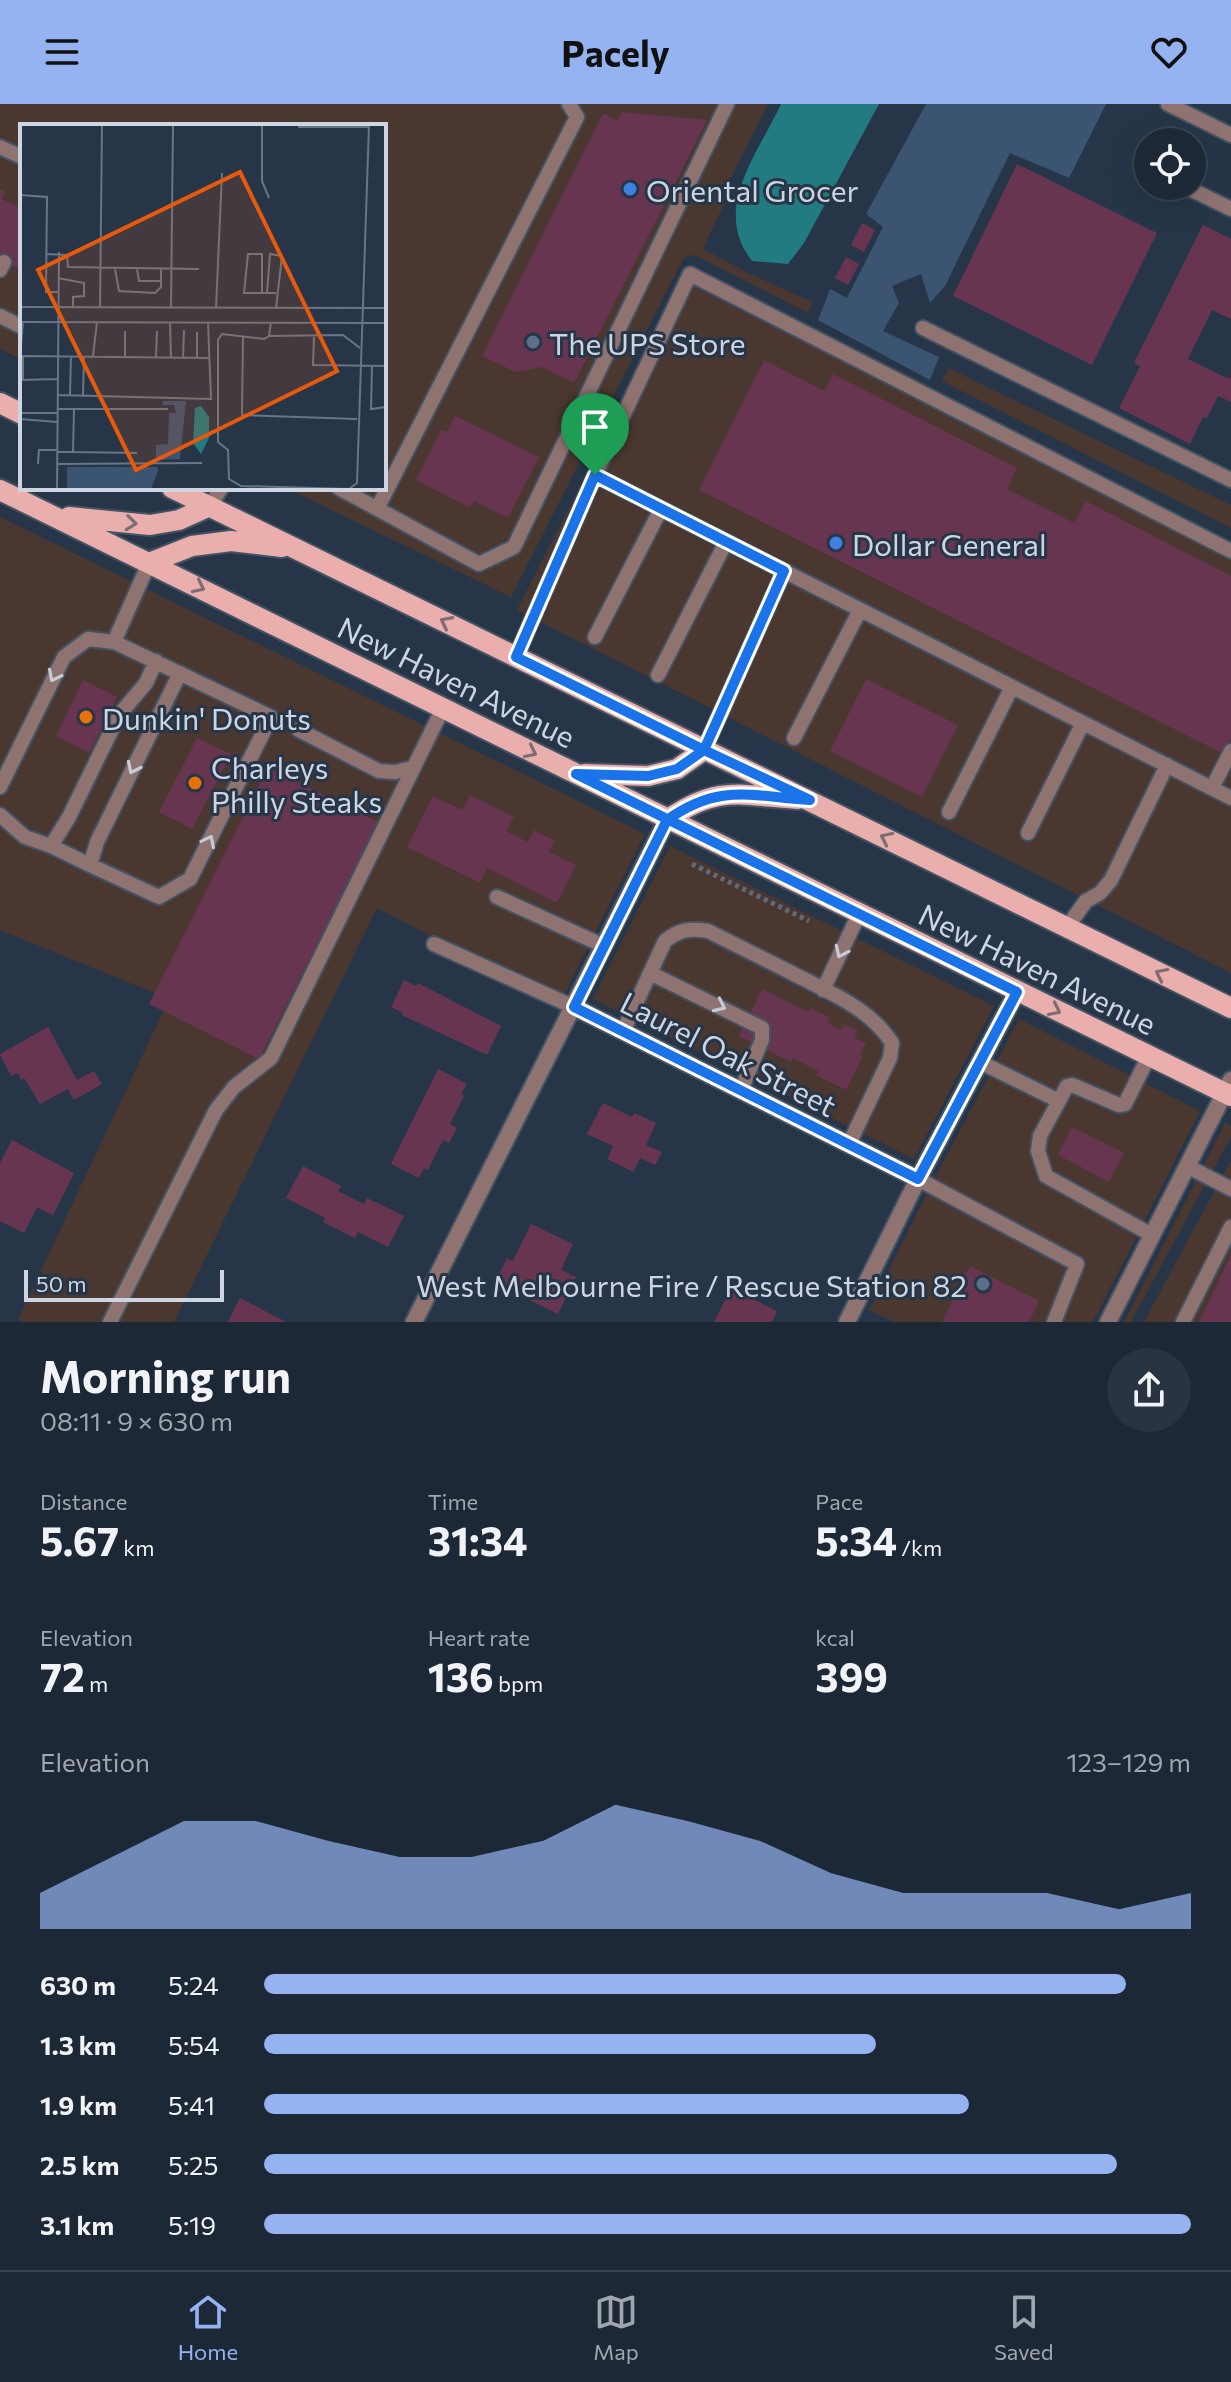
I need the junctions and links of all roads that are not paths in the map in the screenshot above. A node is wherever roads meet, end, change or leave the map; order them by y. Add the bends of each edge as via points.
1 (569, 104) edge
2 (727, 104) edge
3 (1168, 104) edge
4 (1231, 135) edge
5 (0, 147) edge
6 (20, 156) edge
7 (1206, 197) edge
8 (1231, 209) edge
9 (0, 316) edge
10 (20, 326) edge
11 (923, 328) dead end
12 (0, 403) edge
13 (20, 413) edge
14 (595, 475) junction
15 (1231, 480) edge
16 (0, 490) edge
17 (176, 490) edge
18 (220, 490) edge
19 (343, 490) edge
20 (210, 506) junction
21 (378, 507) junction
22 (661, 509) junction
23 (53, 516) junction
24 (726, 542) junction
25 (302, 550) junction
26 (1231, 551) edge
27 (149, 563) junction
28 (784, 571) junction
29 (860, 610) junction
30 (595, 637) dead end
31 (114, 642) junction
32 (516, 657) junction
33 (156, 661) junction
34 (180, 673) junction
35 (658, 675) dead end
36 (1012, 687) junction
37 (443, 708) junction
38 (1083, 723) junction
39 (299, 730) dead end
40 (794, 738) dead end
41 (704, 750) junction
42 (1231, 751) edge
43 (1167, 765) junction
44 (412, 768) junction
45 (576, 774) junction
46 (0, 787) edge
47 (1212, 788) junction
48 (1231, 798) edge
49 (810, 800) junction
50 (949, 812) dead end
51 (0, 815) edge
52 (667, 820) junction
53 (1028, 833) dead end
54 (51, 846) junction
55 (90, 865) junction
56 (497, 897) dead end
57 (859, 914) junction
58 (1067, 927) junction
59 (434, 944) dead end
60 (604, 946) junction
61 (650, 973) junction
62 (823, 990) junction
63 (1017, 992) junction
64 (574, 1007) junction
65 (1231, 1008) edge
66 (623, 1031) junction
67 (1149, 1056) junction
68 (980, 1062) junction
69 (741, 1090) junction
70 (1229, 1090) edge
71 (1059, 1101) junction
72 (849, 1144) junction
73 (1187, 1166) junction
74 (918, 1179) junction
75 (1231, 1189) edge
76 (1231, 1227) edge
77 (1152, 1235) junction
78 (110, 1322) edge
79 (414, 1322) edge
80 (847, 1322) edge
81 (1054, 1322) edge
82 (1108, 1322) edge
83 (1183, 1322) edge

1 - 21 lane via 577,117
2 - 21 lane via 514,547 479,564
3 - 4 lane
5 - 6 lane
7 - 8 lane
9 - 10 lane
11 - 15 lane
12 - 13 main road
14 - 22 lane
14 - 26 lane via 690,274
14 - 32 lane
16 - 23 main road, New Haven Avenue
17 - 20 main road, New Haven Avenue
18 - 20 lane
19 - 21 lane
23 -> 20 main road via 150,525
20 - 25 main road, New Haven Avenue
22 - 24 lane
22 - 30 lane
23 - 27 main road, New Haven Avenue
24 - 28 lane
24 - 35 lane
25 - 27 main road via 231,541 192,546
32 -> 25 main road, New Haven Avenue
27 - 31 lane
27 -> 37 main road, New Haven Avenue
28 - 29 lane
28 - 41 lane
29 - 36 lane
29 - 40 lane
31 - 33 lane
31 -> 46 lane via 88,639 64,657
32 - 41 main road, New Haven Avenue
33 - 34 lane
33 - 54 lane via 139,694 119,715
34 -> 55 lane
55 -> 34 lane via 159,897 190,879 271,717
36 - 38 lane
36 - 50 lane
37 - 44 lane
37 -> 45 main road, New Haven Avenue
38 - 43 lane
38 - 53 lane
39 - 44 lane via 379,771
41 - 45 main road via 677,769 648,776
41 - 49 main road, New Haven Avenue
42 - 47 lane
43 - 47 lane
43 - 58 lane via 1111,880
44 - 78 lane via 271,1058 234,1087 216,1110
45 - 52 main road, New Haven Avenue
47 - 48 lane
49 - 52 main road via 722,793 691,803
58 -> 49 main road, New Haven Avenue
51 - 54 lane via 25,837
52 - 57 main road, New Haven Avenue
52 - 60 street
54 - 55 lane
56 - 60 lane
57 -> 62 lane
57 - 63 main road, New Haven Avenue
65 -> 58 main road, New Haven Avenue
59 - 64 lane
60 - 64 street
61 - 62 lane via 665,941 691,928 708,931
61 - 66 lane
61 -> 69 lane via 762,1028 758,1053
62 - 72 lane via 866,1014 892,1043 884,1073
63 -> 67 main road, New Haven Avenue
63 - 68 street
64 - 66 street, Laurel Oak Street
64 - 79 street, Laurel Oak Street
66 - 69 street, Laurel Oak Street
67 - 70 main road, New Haven Avenue
67 - 71 lane via 1125,1104 1072,1085
68 - 71 lane
68 - 74 street
69 - 72 street, Laurel Oak Street
70 - 73 street
71 - 77 lane via 1040,1136 1038,1151 1046,1176
72 - 74 street, Laurel Oak Street
73 - 75 lane
73 - 77 street
74 - 80 street
74 - 81 lane via 1077,1264
76 - 83 lane
77 - 82 street

